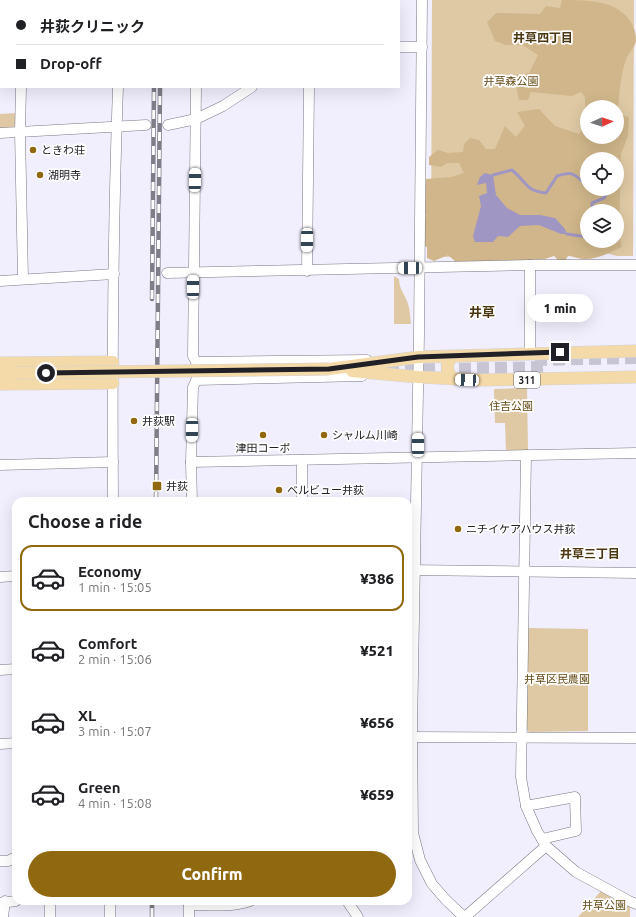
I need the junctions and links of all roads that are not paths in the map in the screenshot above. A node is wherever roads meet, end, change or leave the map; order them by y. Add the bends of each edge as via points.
1 (422, 0) edge
2 (422, 47) junction
3 (400, 48) edge
4 (21, 88) edge
5 (118, 88) edge
6 (196, 88) edge
7 (250, 88) edge
8 (309, 88) edge
9 (196, 119) junction
10 (146, 124) dead end
11 (168, 125) dead end
12 (117, 127) junction
13 (20, 132) junction
14 (0, 133) edge
15 (530, 265) junction
16 (636, 265) edge
17 (420, 268) junction
18 (307, 270) junction
19 (167, 273) dead end
20 (193, 273) junction
21 (114, 274) junction
22 (23, 279) junction
23 (0, 281) edge
24 (636, 351) edge
25 (530, 353) junction
26 (453, 356) junction
27 (418, 357) junction
28 (402, 360) junction
29 (112, 362) junction
30 (197, 362) junction
31 (0, 363) edge
32 (329, 369) junction
33 (0, 373) edge
34 (402, 375) junction
35 (418, 377) junction
36 (636, 377) edge
37 (454, 379) junction
38 (197, 380) junction
39 (112, 382) junction
40 (0, 384) edge
41 (636, 453) edge
42 (526, 455) junction
43 (417, 458) junction
44 (302, 460) junction
45 (113, 462) junction
46 (191, 462) junction
47 (0, 465) edge
48 (113, 497) edge
49 (192, 497) edge
50 (302, 497) edge
51 (412, 551) edge
52 (412, 570) edge
53 (524, 572) junction
54 (636, 573) edge
55 (12, 576) edge
56 (0, 577) edge
57 (12, 669) edge
58 (0, 670) edge
59 (412, 737) edge
60 (521, 738) junction
61 (636, 738) edge
62 (12, 743) edge
63 (0, 744) edge
64 (526, 806) junction
65 (412, 839) edge
66 (544, 843) junction
67 (12, 859) edge
68 (0, 861) edge
69 (3, 902) edge
70 (636, 904) edge
71 (50, 905) edge
72 (110, 905) edge
73 (189, 905) edge
74 (216, 905) edge
75 (239, 905) edge
76 (350, 905) edge
77 (3, 917) edge
78 (50, 917) edge
79 (110, 917) edge
80 (189, 917) edge
81 (358, 917) edge
82 (464, 917) edge

1 - 2 street
2 - 3 street
2 - 17 street
4 - 13 street
5 - 12 street
6 - 9 street
7 - 9 street via 223,106
8 - 18 street
9 - 11 street
9 - 20 street
10 - 12 street
12 - 13 street
12 - 21 street
13 - 14 street
13 - 22 street
15 - 16 street
15 - 17 street
15 - 25 street
17 - 18 street
17 - 27 street
18 - 20 street
19 - 20 street
20 - 30 street via 193,356
21 - 22 street
21 - 29 street
22 - 23 street
24 - 25 main road, 311
25 - 26 main road, 311
26 - 27 main road, 311
26 - 37 main road via 446,366
27 - 28 main road, 311
27 - 35 street
28 - 30 street
28 - 32 main road, 311
29 - 31 main road
29 - 39 street
30 - 38 street
32 - 33 main road, 311, bridge
32 - 34 main road, 311
34 - 35 main road, 311
34 - 38 street
35 - 37 main road, 311
35 - 43 street
36 - 37 main road, 311
38 - 46 street via 193,387
39 - 40 main road
39 - 45 street
41 - 42 street
42 - 43 street
42 - 53 street
43 - 44 street
43 - 51 street
44 - 46 street
44 - 50 street
45 - 47 street
45 - 48 street
46 - 49 street
52 - 53 street
53 - 54 street
53 - 60 street
55 - 56 street
57 - 58 street
59 - 60 street
60 - 61 street
60 - 64 street via 521,777
62 - 63 street
64 - 66 street
64 - 66 street via 575,797 576,831
65 - 82 street via 432,884
66 - 70 street via 576,872
66 - 82 street
67 - 68 street
69 - 77 street
71 - 78 street
72 - 79 street
73 - 80 street
74 - 75 street
76 - 81 street

